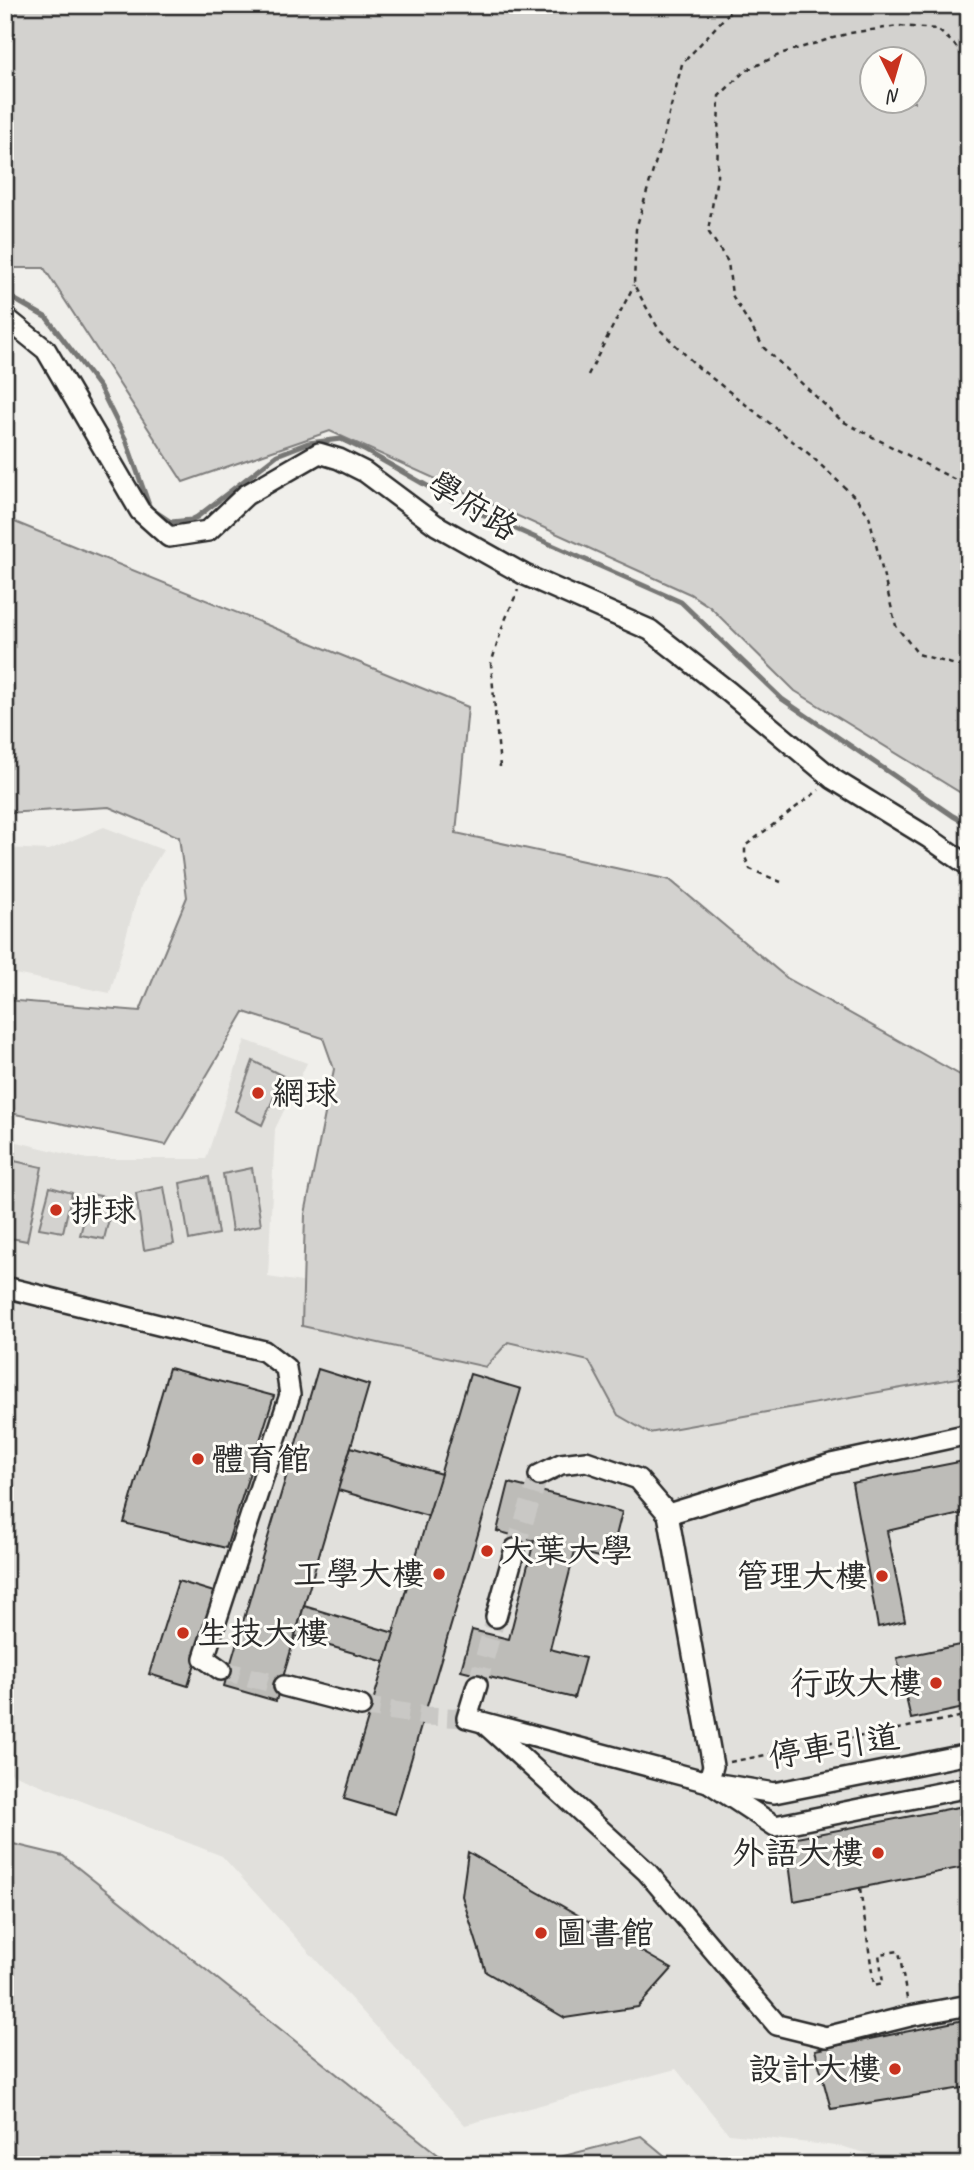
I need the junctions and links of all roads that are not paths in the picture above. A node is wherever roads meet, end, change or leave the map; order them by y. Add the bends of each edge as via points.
1 (5, 317) edge
2 (969, 866) edge
3 (5, 1287) edge
4 (969, 1434) edge
5 (539, 1475) dead end
6 (668, 1514) junction
7 (515, 1549) tunnel mouth
8 (496, 1617) tunnel mouth
9 (221, 1670) dead end
10 (477, 1685) tunnel mouth
11 (284, 1686) tunnel mouth
12 (361, 1706) tunnel mouth
13 (482, 1721) junction
14 (969, 1754) edge
15 (711, 1774) junction
16 (969, 1787) edge
17 (969, 2005) edge

1 - 2 street, 學府路 via 46,350 140,511 169,537 208,531 246,495 318,453 339,459 365,471 436,525 525,575 650,629 833,779
3 - 9 street via 264,1351 286,1368 290,1395 204,1658
4 - 6 street via 831,1464
5 - 6 street via 561,1464 586,1461 638,1479
6 - 15 street
7 - 8 street
10 - 13 street via 467,1718
11 - 12 street
13 - 15 street
13 - 17 street via 647,1872 777,2025 826,2036
14 - 15 street, 停車引道 via 774,1793
15 - 16 street via 775,1826

